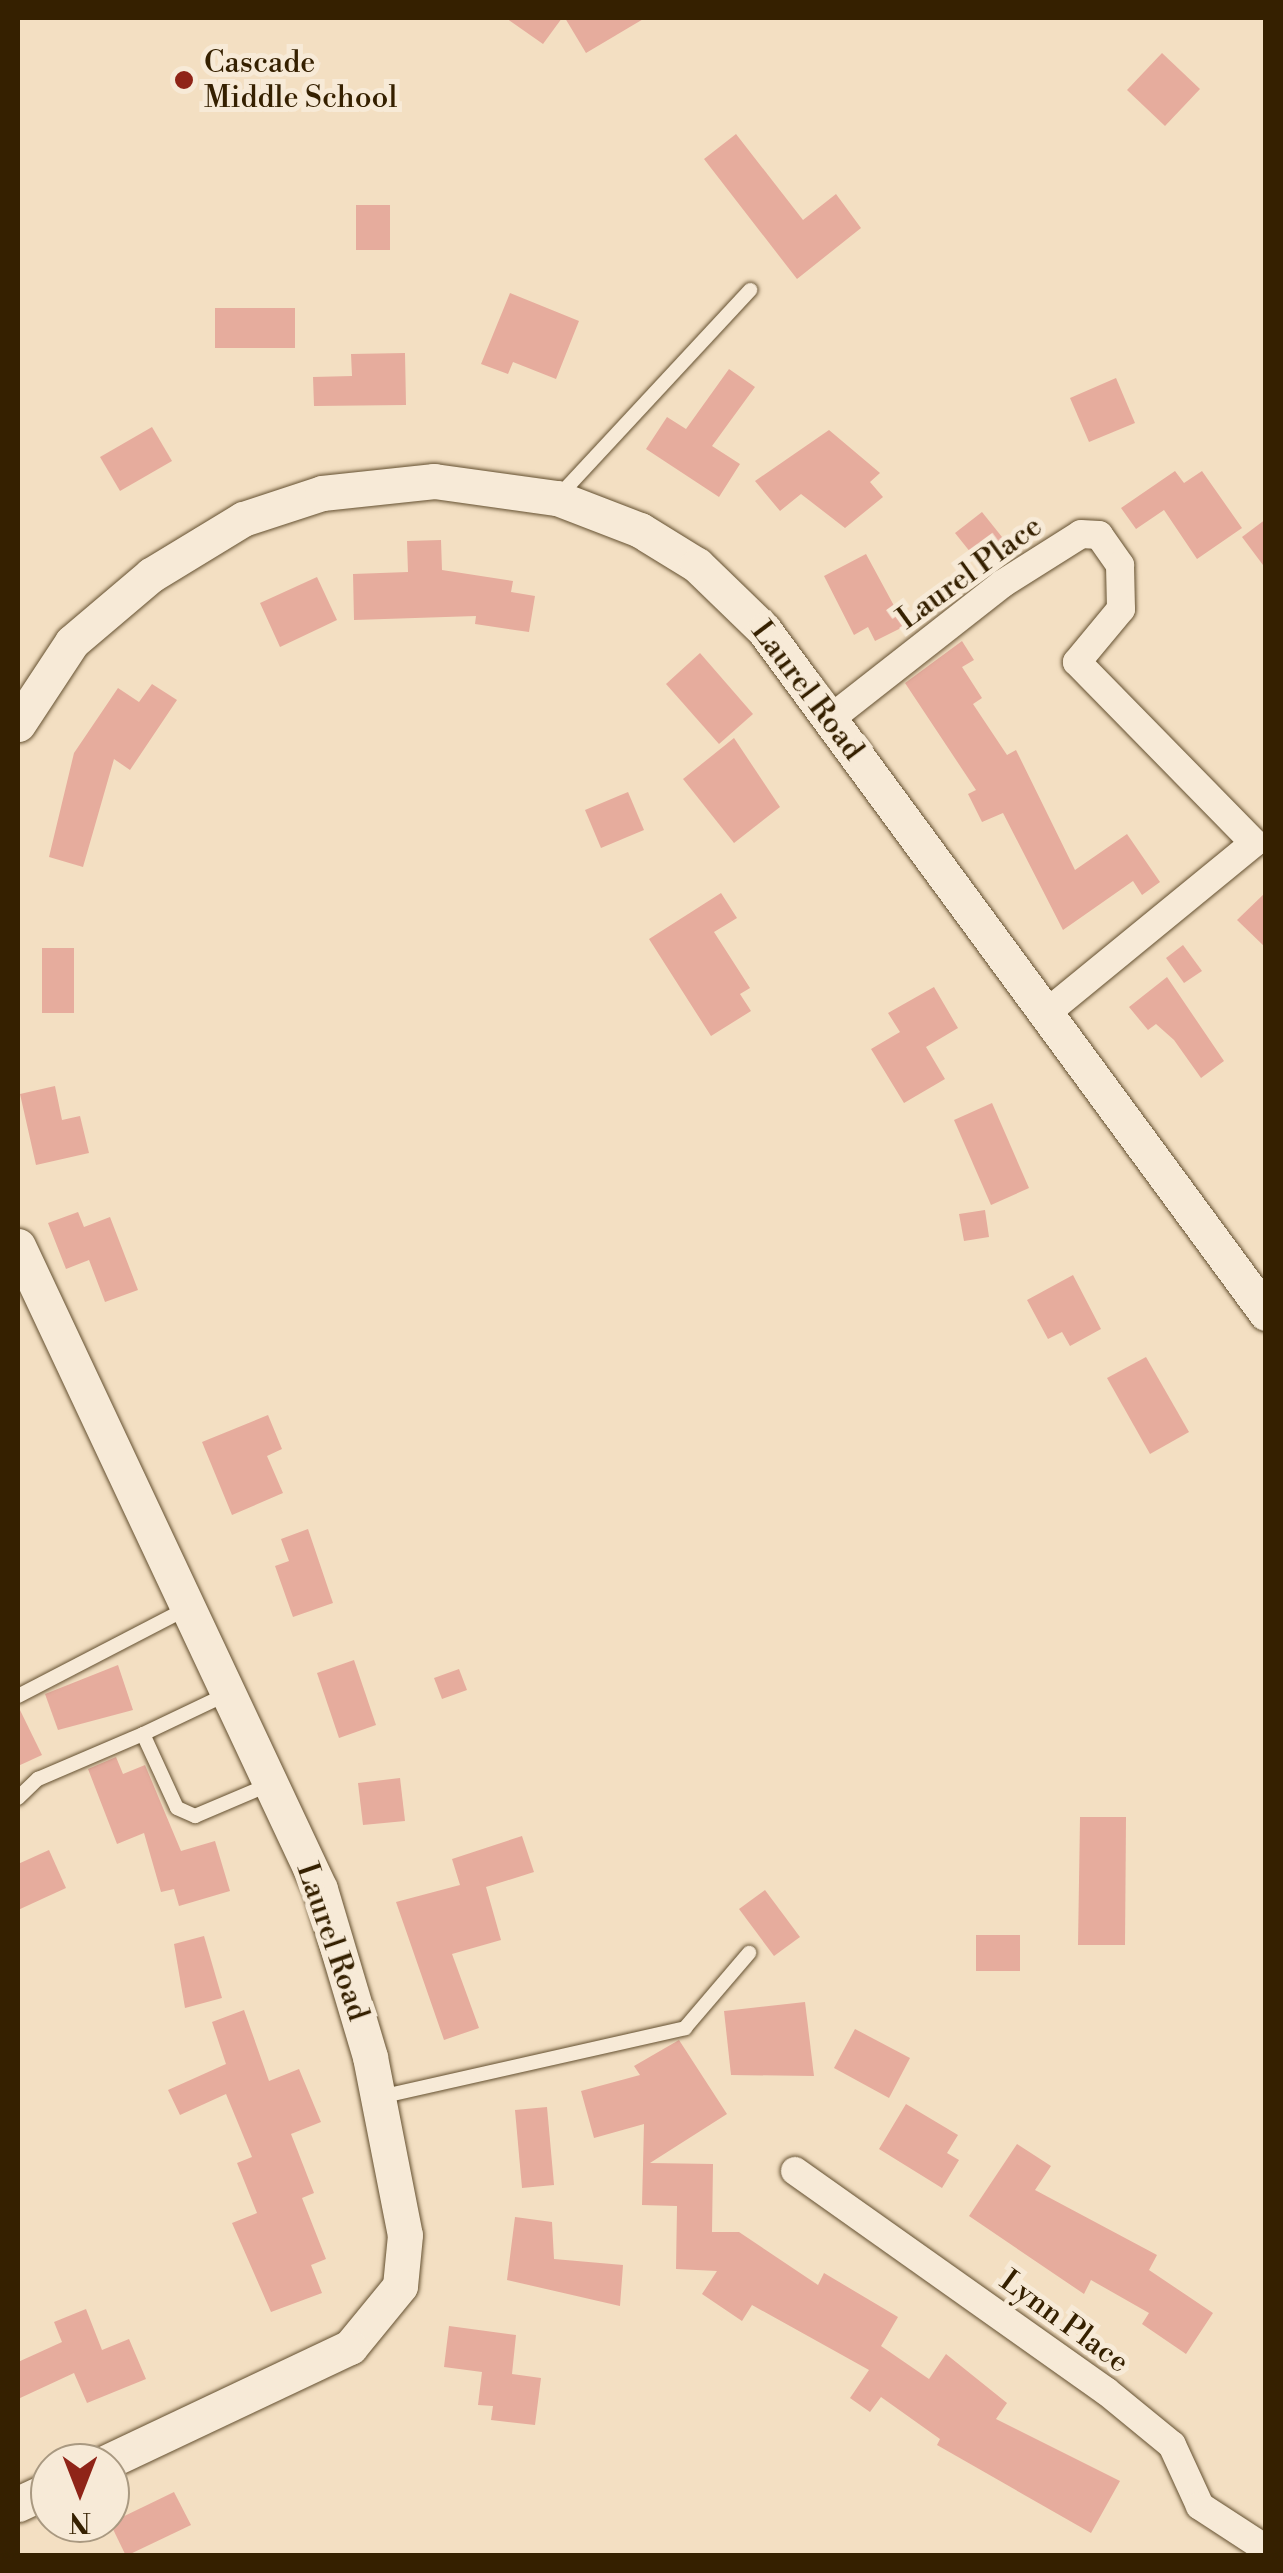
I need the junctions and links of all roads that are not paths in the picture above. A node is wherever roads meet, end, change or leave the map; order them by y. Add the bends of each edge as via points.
1 (750, 290) dead end
2 (557, 498) junction
3 (830, 720) junction
4 (18, 724) edge
5 (1050, 1011) junction
6 (18, 1246) edge
7 (1266, 1314) edge
8 (187, 1608) junction
9 (228, 1693) junction
10 (18, 1696) edge
11 (143, 1734) junction
12 (270, 1784) junction
13 (18, 1798) edge
14 (750, 1953) dead end
15 (380, 2097) junction
16 (795, 2171) dead end
17 (130, 2451) edge
18 (1266, 2549) edge

1 - 2 lane
2 - 3 street, Laurel Road via 640,530 697,565 764,630
2 - 4 street, Laurel Road via 434,481 322,493 243,518 151,574 72,642
3 - 5 street, Laurel Road
3 - 5 street, Laurel Place via 1002,584 1081,534 1099,535 1120,565 1121,609 1076,662 1254,843
5 - 7 street, Laurel Road
6 - 8 street, Laurel Road
8 - 9 street, Laurel Road
8 - 10 lane
9 - 11 lane
9 - 12 street, Laurel Road
11 - 12 lane via 177,1808 196,1816
11 - 13 lane via 38,1778
12 - 15 street, Laurel Road via 320,1889
14 - 15 lane via 685,2028
15 - 17 street, Laurel Road via 405,2235 400,2286 381,2320 350,2348
16 - 18 street, Lynn Place via 1120,2402 1172,2444 1200,2506

